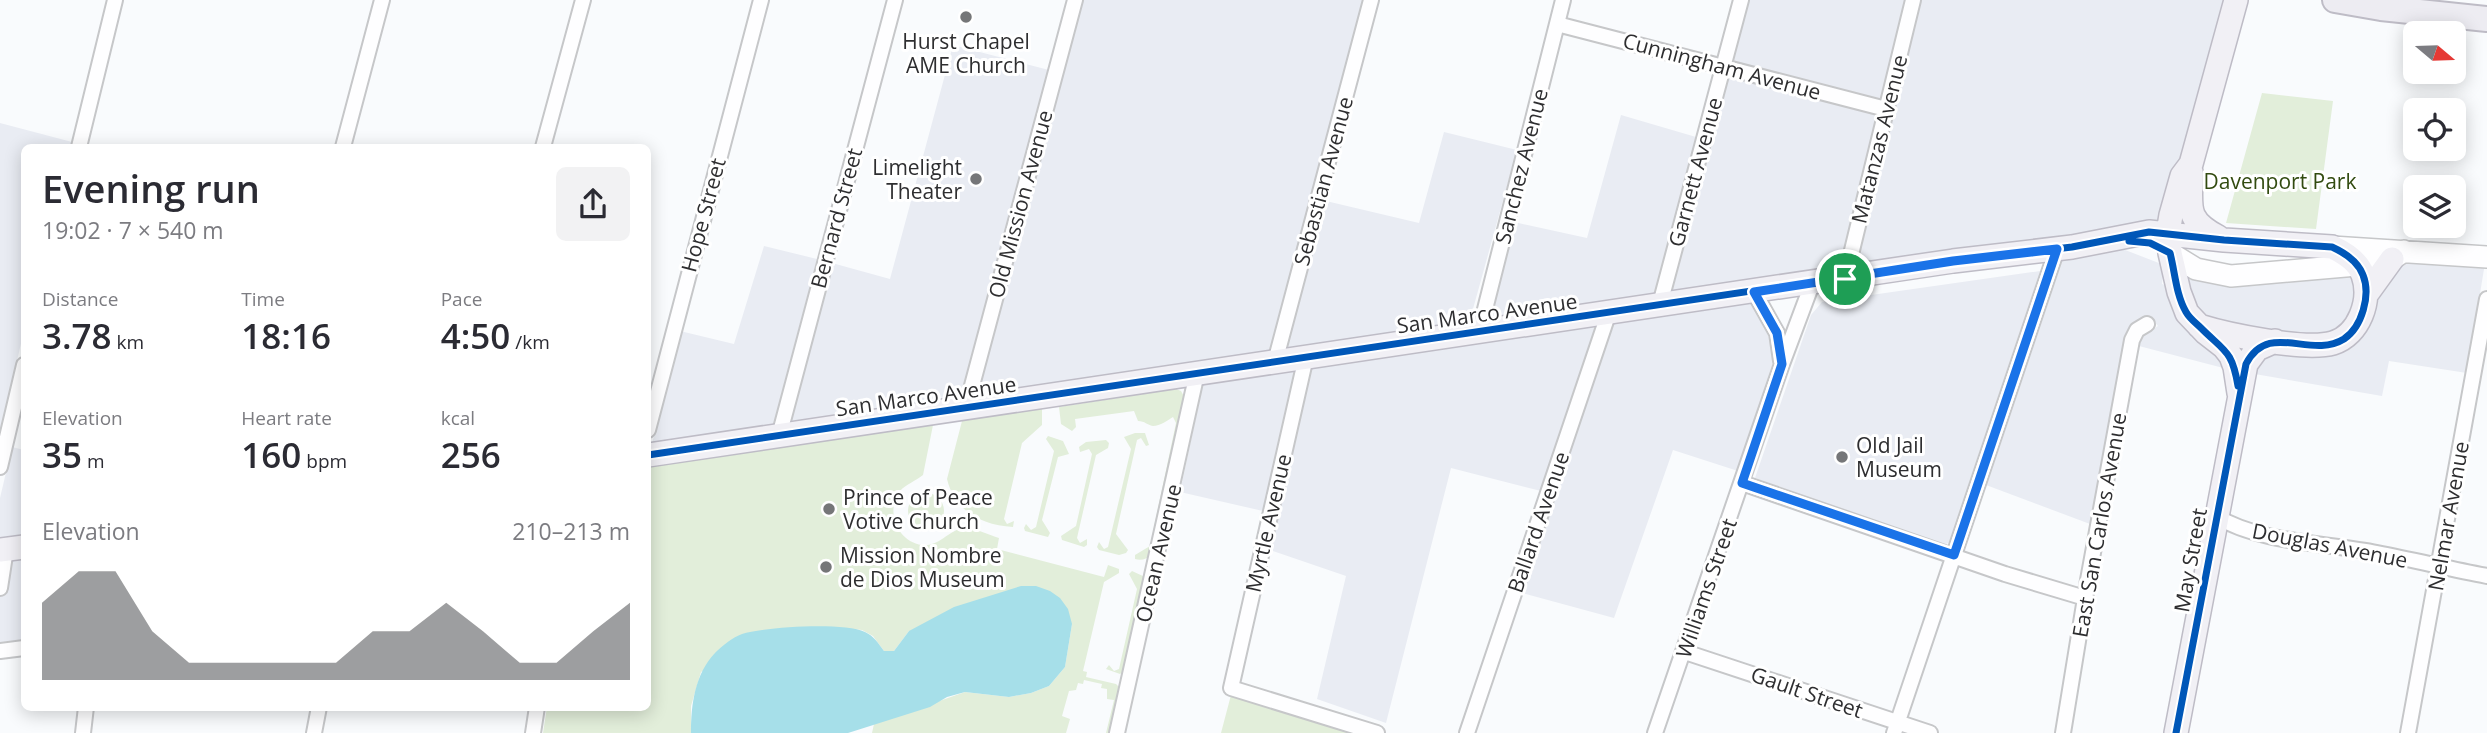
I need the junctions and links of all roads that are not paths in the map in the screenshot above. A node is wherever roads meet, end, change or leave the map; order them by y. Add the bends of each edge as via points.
1 (115, 0) edge
2 (382, 0) edge
3 (583, 0) edge
4 (761, 0) edge
5 (895, 0) edge
6 (1074, 0) edge
7 (1371, 0) edge
8 (1563, 0) edge
9 (1741, 0) edge
10 (1913, 0) edge
11 (2236, 0) edge
12 (2335, 0) edge
13 (2487, 19) edge
14 (1557, 24) junction
15 (1723, 68) junction
16 (1886, 109) junction
17 (80, 144) edge
18 (344, 144) edge
19 (544, 144) edge
20 (2191, 164) junction
21 (2224, 240) junction
22 (2332, 247) junction
23 (2057, 249) junction
24 (2174, 255) junction
25 (2398, 255) junction
26 (2487, 257) edge
27 (2357, 265) junction
28 (1845, 279) junction
29 (1812, 284) junction
30 (1754, 292) junction
31 (2366, 295) junction
32 (2487, 299) edge
33 (1660, 304) junction
34 (1609, 312) junction
35 (2147, 324) dead end
36 (2199, 326) junction
37 (1479, 333) junction
38 (2275, 341) junction
39 (1306, 358) junction
40 (1275, 362) junction
41 (1782, 364) junction
42 (1197, 373) junction
43 (21, 386) edge
44 (2239, 393) junction
45 (966, 408) junction
46 (651, 419) edge
47 (779, 436) junction
48 (651, 455) edge
49 (0, 467) edge
50 (1742, 483) junction
51 (2225, 521) junction
52 (10, 549) edge
53 (1954, 555) junction
54 (2439, 567) junction
55 (2487, 576) edge
56 (0, 589) edge
57 (2085, 598) junction
58 (21, 648) edge
59 (0, 651) edge
60 (1685, 652) junction
61 (86, 711) edge
62 (318, 711) edge
63 (536, 711) edge
64 (1896, 728) edge
65 (83, 733) edge
66 (314, 733) edge
67 (533, 733) edge
68 (1116, 733) edge
69 (1377, 733) edge
70 (1467, 733) edge
71 (1656, 733) edge
72 (1930, 733) edge
73 (2063, 733) edge
74 (2176, 733) edge
75 (2408, 733) edge

1 - 17 street
2 - 18 street
3 - 19 street
4 - 46 street, Hope Street
5 - 47 street, Bernard Street
6 - 45 street, Old Mission Avenue
7 - 40 street, Sebastian Avenue
8 - 14 street, Sanchez Avenue
9 - 15 street, Garnett Avenue
10 - 16 street, Matanzas Avenue
11 - 20 main road
12 - 13 highway
14 - 15 street, Cunningham Avenue
14 - 37 street, Sanchez Avenue
15 - 16 street, Cunningham Avenue
15 - 33 street, Garnett Avenue
16 - 28 street, Matanzas Avenue
20 - 21 main road via 2194,220
20 - 24 main road via 2182,176
21 - 22 main road
21 - 24 main road
22 - 25 main road
22 - 27 main road
23 - 24 main road, San Marco Avenue via 2149,232
23 - 28 main road, San Marco Avenue
23 - 53 street
24 - 27 main road via 2196,269 2231,276
24 - 36 main road, May Street via 2181,301
25 - 26 main road
25 - 27 main road
25 - 31 main road
27 - 31 main road
28 - 29 main road, San Marco Avenue
29 - 30 main road, San Marco Avenue
29 - 41 street, Williams Street
30 - 33 main road, San Marco Avenue
30 - 41 street via 1777,333
31 - 38 main road via 2362,315 2344,338 2319,346
32 - 54 street, Nelmar Avenue
33 - 34 main road, San Marco Avenue
34 - 37 main road, San Marco Avenue
34 - 70 street, Ballard Avenue
35 - 57 street, East San Carlos Avenue via 2132,340
36 - 38 main road
36 - 44 main road, May Street via 2231,356
37 - 39 main road, San Marco Avenue
38 - 44 main road, May Street via 2251,355
39 - 40 main road, San Marco Avenue
39 - 69 street, Myrtle Avenue via 1231,688
40 - 42 main road, San Marco Avenue
41 - 50 street, Williams Street
42 - 45 main road, San Marco Avenue
42 - 68 street, Ocean Avenue
43 - 49 street
44 - 51 main road, May Street
45 - 47 main road, San Marco Avenue
47 - 48 main road, San Marco Avenue
50 - 53 street
50 - 60 street, Williams Street
51 - 54 street, Douglas Avenue via 2302,542
51 - 74 main road, May Street
52 - 56 street
53 - 57 street
53 - 64 street
54 - 55 street, Douglas Avenue
54 - 75 street, Nelmar Avenue
57 - 73 street, East San Carlos Avenue
58 - 59 street
60 - 64 street, Gault Street
60 - 71 street, Williams Street
61 - 65 street
62 - 66 street
63 - 67 street
64 - 72 street, Gault Street

